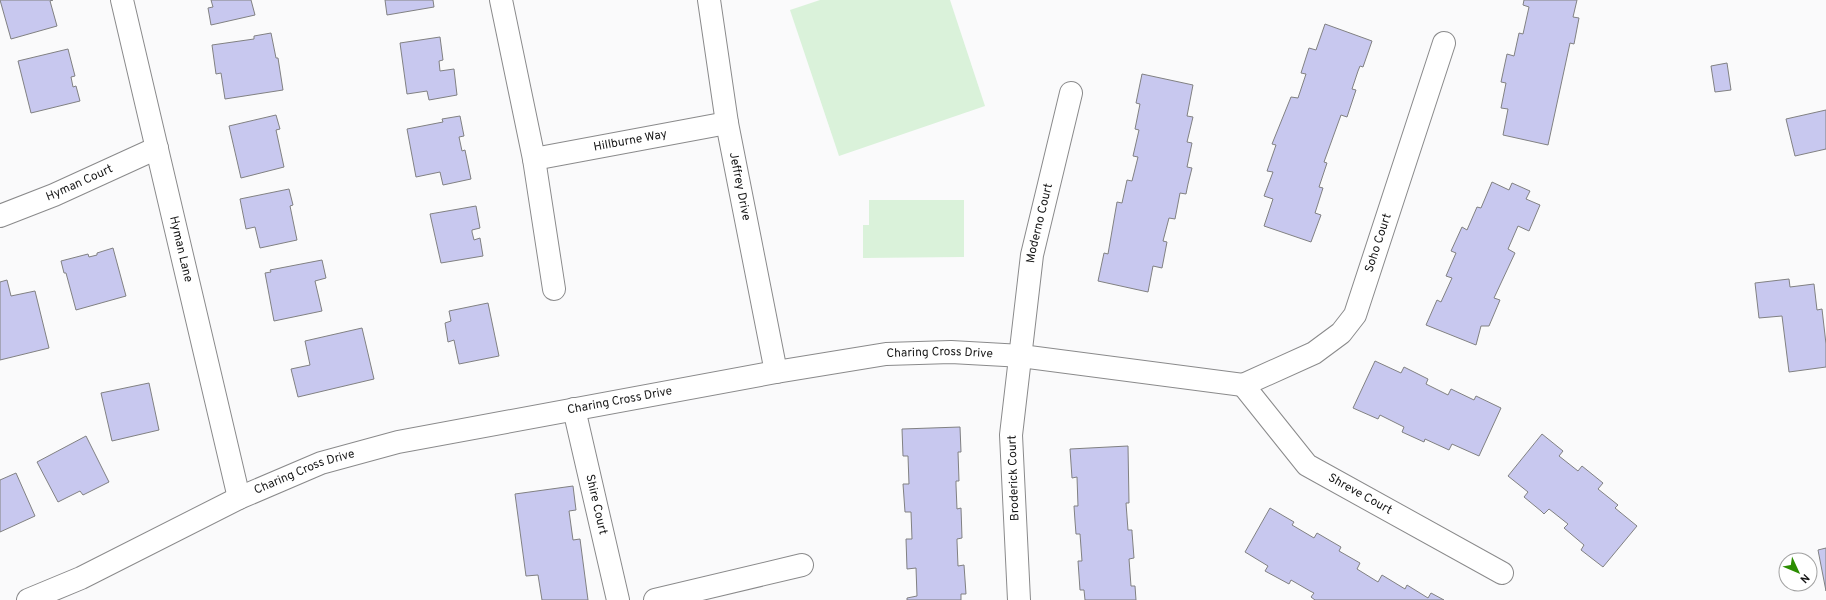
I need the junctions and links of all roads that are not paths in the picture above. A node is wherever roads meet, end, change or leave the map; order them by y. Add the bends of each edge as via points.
1 (122, 0) edge
2 (501, 0) edge
3 (709, 0) edge
4 (1444, 43) dead end
5 (1071, 93) dead end
6 (728, 124) junction
7 (157, 148) junction
8 (534, 159) junction
9 (0, 216) edge
10 (554, 289) dead end
11 (1021, 356) junction
12 (776, 372) junction
13 (1243, 385) junction
14 (574, 409) junction
15 (239, 498) junction
16 (802, 565) dead end
17 (1502, 573) dead end
18 (28, 600) edge
19 (618, 600) edge
20 (655, 600) edge
21 (1019, 600) edge

1 - 7 street, Hyman Lane
2 - 8 street
3 - 6 street, Jeffrey Drive
4 - 13 street, Soho Court via 1355,315 1341,333 1314,353
5 - 11 street, Moderno Court via 1032,255
6 - 8 street, Hillburne Way
6 - 12 street, Jeffrey Drive
7 - 9 street, Hyman Court via 54,195
7 - 15 street, Hyman Lane
8 - 10 street
11 - 12 street, Charing Cross Drive via 950,352 886,354
11 - 13 street, Charing Cross Drive
11 - 21 street, Broderick Court via 1011,435
12 - 14 street, Charing Cross Drive
13 - 17 street, Shreve Court via 1307,465
14 - 15 street, Charing Cross Drive via 398,442 321,463
14 - 19 street, Shire Court
15 - 18 street, Charing Cross Drive via 81,578
16 - 20 street

